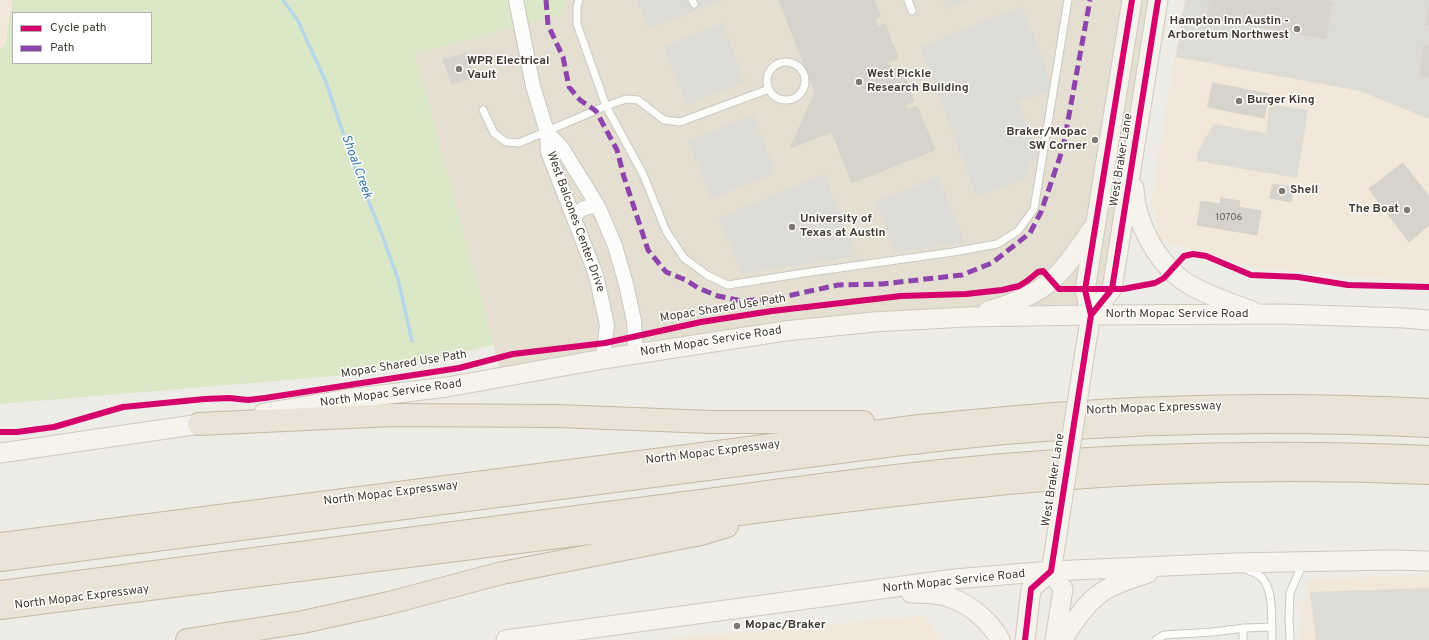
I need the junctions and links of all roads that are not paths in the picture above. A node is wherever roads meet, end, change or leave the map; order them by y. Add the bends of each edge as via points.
1 (516, 0) edge
2 (579, 0) edge
3 (908, 0) edge
4 (1068, 0) edge
5 (1132, 0) edge
6 (1142, 0) edge
7 (1158, 0) edge
8 (912, 11) dead end
9 (1145, 82) junction
10 (769, 89) junction
11 (606, 106) junction
12 (484, 110) dead end
13 (547, 132) junction
14 (1133, 165) junction
15 (599, 208) junction
16 (573, 216) junction
17 (1095, 224) junction
18 (1091, 315) junction
19 (1262, 315) junction
20 (966, 317) junction
21 (1429, 320) edge
22 (636, 354) junction
23 (603, 359) junction
24 (1429, 410) edge
25 (199, 424) junction
26 (920, 426) junction
27 (1429, 426) edge
28 (0, 453) edge
29 (1429, 457) edge
30 (1429, 473) edge
31 (786, 508) junction
32 (0, 544) edge
33 (0, 560) edge
34 (1429, 561) edge
35 (1304, 562) junction
36 (1235, 563) junction
37 (1169, 566) junction
38 (1051, 571) junction
39 (878, 590) junction
40 (0, 592) edge
41 (0, 608) edge
42 (1272, 627) junction
43 (1243, 628) junction
44 (187, 640) edge
45 (506, 640) edge
46 (1000, 640) edge
47 (1025, 640) edge
48 (1055, 640) edge
49 (1062, 640) edge
50 (1156, 640) edge
51 (1243, 640) edge
52 (1272, 640) edge
53 (1290, 640) edge

1 - 13 street, West Balcones Center Drive via 533,86
2 - 11 lane via 576,24
3 - 8 lane
4 - 11 lane via 1034,209 1018,231 996,244 728,285 707,275 684,258 666,231 643,174
5 - 17 main road, West Braker Lane
6 - 9 main road via 1139,37 1133,62 1135,72
7 - 9 main road, West Braker Lane
9 - 14 main road, West Braker Lane
10 - 10 lane via 780,99 796,97 803,90 805,81 801,68 793,63 776,64 770,71 767,82
10 - 11 lane via 680,122 664,120 638,100 626,99
11 - 13 lane
12 - 13 lane via 494,132 506,142 519,143
13 - 15 street, West Balcones Center Drive via 562,148
13 - 16 street, West Balcones Center Drive via 548,152
14 - 18 main road, West Braker Lane via 1112,289
14 - 19 main road via 1134,201 1141,225 1153,247 1172,270 1189,284 1214,297
15 - 16 street via 591,206
15 - 22 street, West Balcones Center Drive via 615,246 626,284 634,321
16 - 23 street, West Balcones Center Drive via 596,275 604,305 607,325
17 - 18 main road, West Braker Lane via 1085,290
17 - 20 main road via 1067,264 1040,289 1003,307
18 - 19 main road, North Mopac Service Road
18 - 20 main road, North Mopac Service Road
18 - 38 main road, West Braker Lane, bridge
19 - 21 main road, North Mopac Service Road
20 - 22 main road, North Mopac Service Road via 874,322 785,331
22 - 23 main road, North Mopac Service Road
23 - 25 main road, North Mopac Service Road
24 - 26 highway, North Mopac Expressway via 1340,406 1228,406 1031,415
25 - 26 highway via 392,415 557,416 711,422 852,421
25 - 28 main road, North Mopac Service Road
26 - 32 highway, North Mopac Expressway
27 - 33 highway via 1231,422 1017,432 879,447
29 - 40 highway via 1239,453 1130,456 1004,465 785,490
30 - 31 highway, North Mopac Expressway via 1237,470 1140,474 1032,481
31 - 41 highway, North Mopac Expressway
31 - 44 highway via 702,534 502,573 303,622
34 - 35 main road, North Mopac Service Road
35 - 36 main road, North Mopac Service Road
35 - 53 lane via 1290,593
36 - 37 main road, North Mopac Service Road
36 - 42 lane via 1260,576 1266,584 1270,594
37 - 38 main road, North Mopac Service Road
37 - 49 main road via 1124,581 1102,592 1074,621
38 - 39 main road, North Mopac Service Road via 954,579
38 - 47 main road via 1031,589
38 - 48 main road via 1063,589
39 - 45 main road, North Mopac Service Road
39 - 46 main road via 948,597 969,606 987,622
42 - 43 lane
42 - 52 lane
43 - 50 lane via 1164,635
43 - 51 lane

